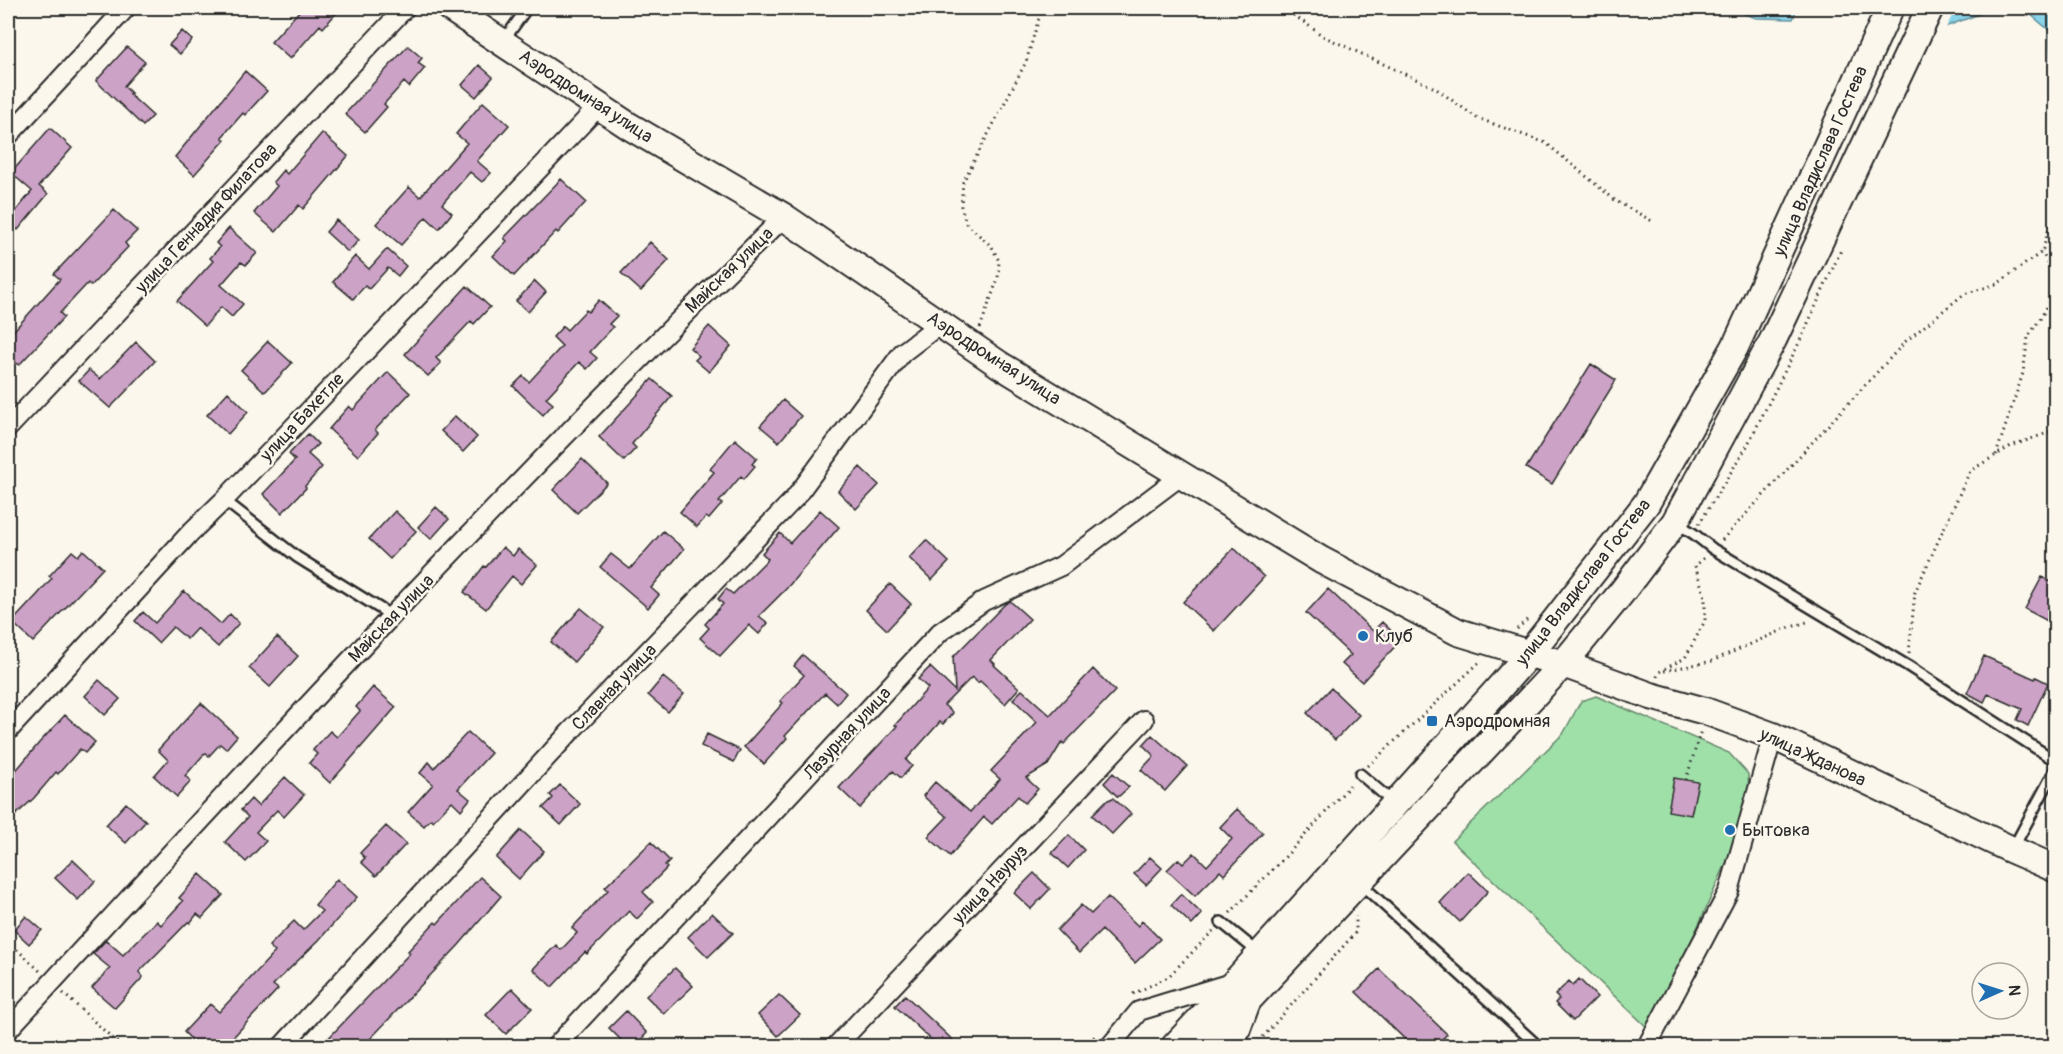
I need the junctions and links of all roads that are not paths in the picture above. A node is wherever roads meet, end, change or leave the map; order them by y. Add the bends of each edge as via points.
1 (126, 8) edge
2 (405, 8) edge
3 (450, 8) edge
4 (526, 8) edge
5 (1890, 8) edge
6 (1930, 8) edge
7 (502, 42) junction
8 (599, 106) junction
9 (8, 136) edge
10 (784, 217) junction
11 (940, 324) junction
12 (8, 428) edge
13 (1182, 475) junction
14 (224, 500) junction
15 (1675, 522) junction
16 (392, 616) junction
17 (1529, 654) junction
18 (1563, 664) junction
19 (1144, 720) dead end
20 (8, 731) edge
21 (1773, 736) junction
22 (2055, 761) edge
23 (2055, 768) edge
24 (1360, 774) road end
25 (1395, 804) junction
26 (2010, 849) junction
27 (2055, 869) edge
28 (1359, 882) junction
29 (1221, 922) road end
30 (1260, 954) junction
31 (1246, 987) junction
32 (8, 1030) edge
33 (282, 1047) edge
34 (556, 1047) edge
35 (836, 1047) edge
36 (1110, 1047) edge
37 (1175, 1047) edge
38 (1205, 1047) edge
39 (1235, 1047) edge
40 (1538, 1047) edge
41 (1647, 1047) edge

1 - 9 street
2 - 12 street, улица Геннадия Филатова
3 - 7 main road, Аэродромная улица
4 - 7 lane
5 - 17 main road, улица Владислава Гостева via 1736,347 1646,504
6 - 15 main road, улица Владислава Гостева via 1773,340
7 - 8 main road, Аэродромная улица
8 - 10 main road, Аэродромная улица
8 - 14 street, улица Бахетле
10 - 11 main road, Аэродромная улица
10 - 16 street, Майская улица via 684,314
11 - 13 main road, Аэродромная улица
11 - 33 street, Славная улица via 903,353 795,498 570,732
13 - 17 main road, Аэродромная улица via 1321,560 1458,632
13 - 34 street, Лазурная улица via 1061,566 984,601 940,632
14 - 16 lane via 297,556
14 - 20 street, улица Бахетле
15 - 18 main road, улица Владислава Гостева
15 - 22 lane
16 - 32 street, Майская улица
17 - 18 main road, Аэродромная улица
17 - 25 main road, улица Владислава Гостева
18 - 21 main road, улица Жданова
18 - 28 main road, улица Владислава Гостева
19 - 35 street, улица Науруз
21 - 26 main road, улица Жданова
21 - 41 street via 1729,891
23 - 26 lane
24 - 25 lane
25 - 30 main road, улица Владислава Гостева
26 - 27 main road, улица Жданова
28 - 31 main road, улица Владислава Гостева
28 - 40 lane
29 - 30 lane
30 - 31 main road, улица Владислава Гостева
31 - 36 street via 1139,1011
31 - 37 main road, улица Владислава Гостева
31 - 38 main road, улица Владислава Гостева
31 - 39 street

